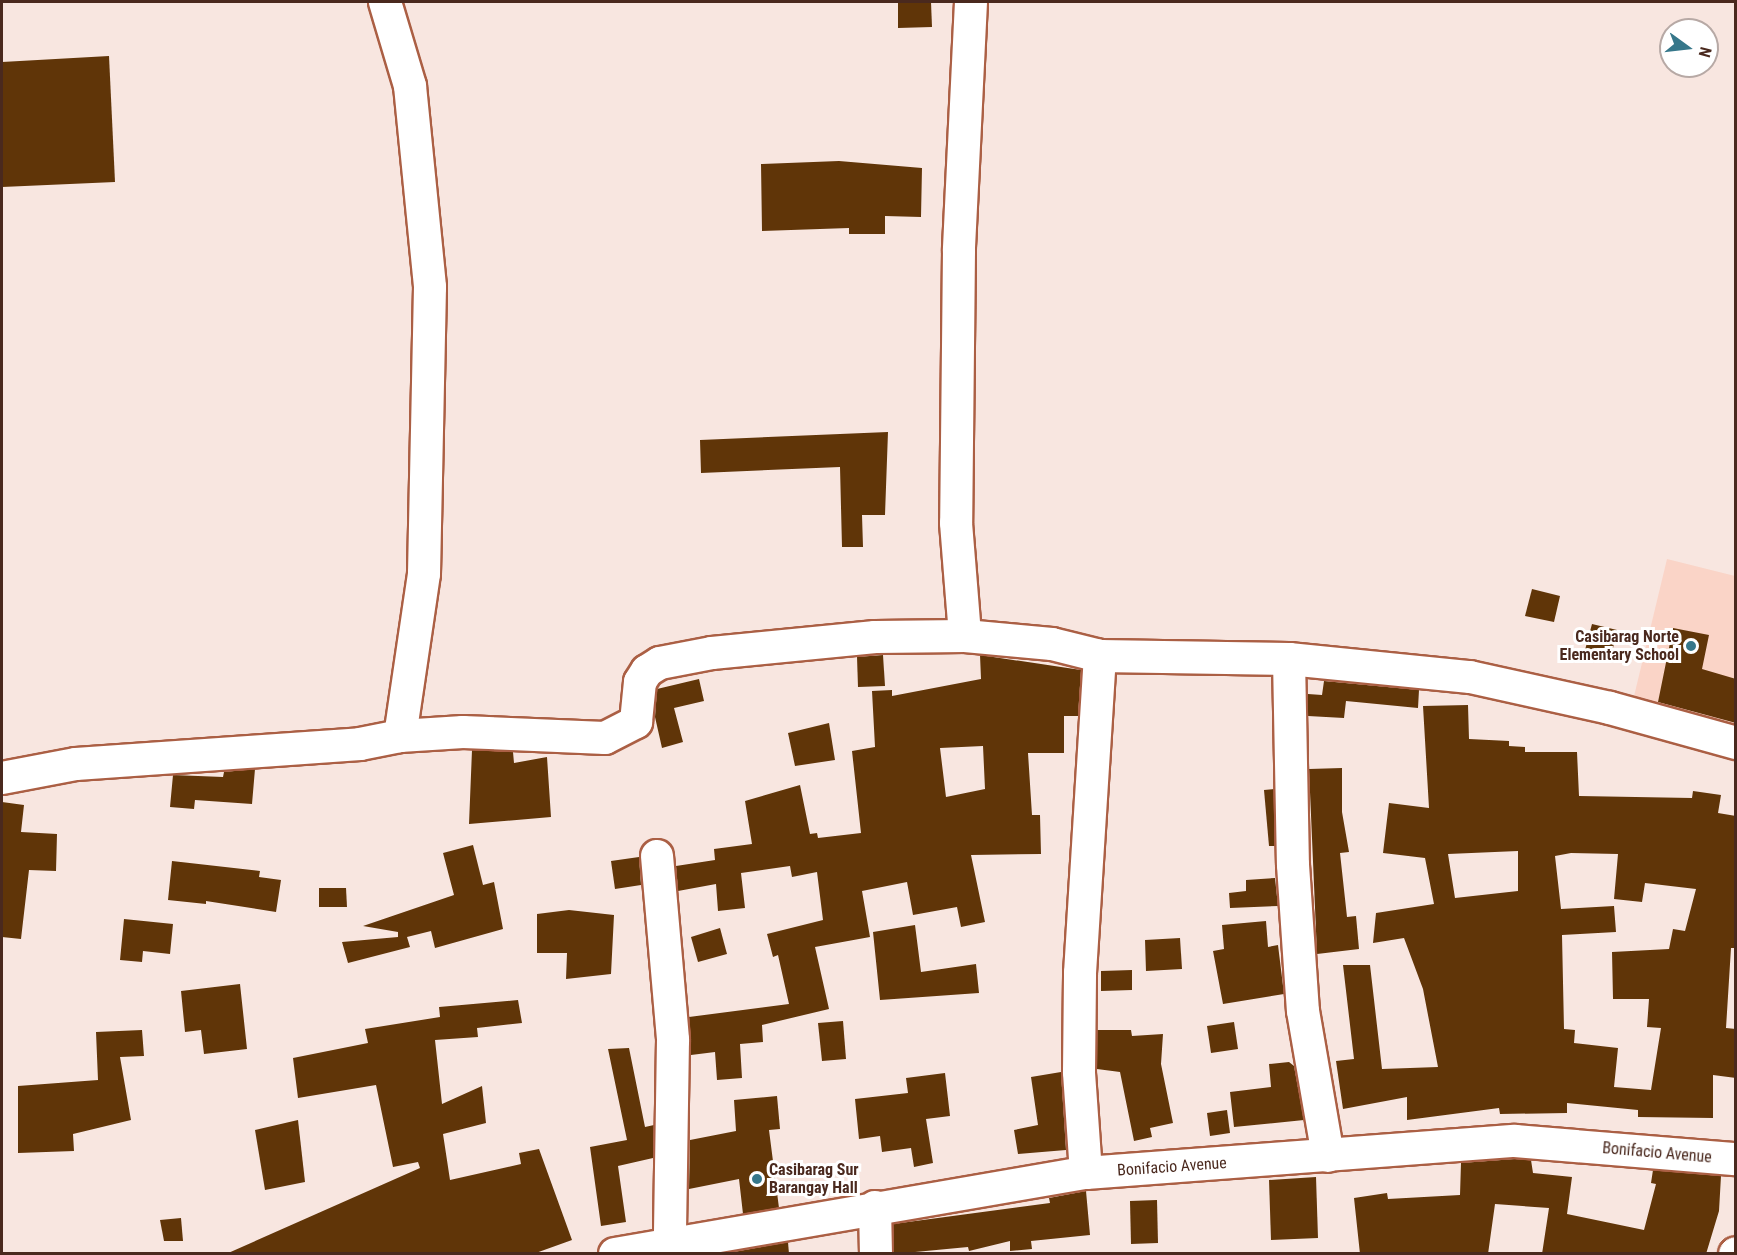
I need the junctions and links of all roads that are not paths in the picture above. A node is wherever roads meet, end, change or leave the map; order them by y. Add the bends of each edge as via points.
1 (385, 2) edge
2 (970, 2) edge
3 (965, 636) junction
4 (1100, 656) junction
5 (1289, 659) junction
6 (400, 736) junction
7 (1736, 743) edge
8 (2, 778) edge
9 (657, 856) dead end
10 (1734, 1154) edge
11 (1328, 1156) junction
12 (1086, 1173) junction
13 (875, 1207) junction
14 (670, 1241) junction
15 (615, 1254) edge
16 (876, 1254) edge

1 - 6 street via 410,86 430,287 424,574
2 - 3 street via 960,240 956,523
3 - 4 street via 1052,644
3 - 6 street via 874,637 712,653 660,663 646,671 640,682 636,722 605,738 463,732
4 - 5 street
4 - 12 street via 1080,974 1079,1072
5 - 7 street via 1470,677 1610,708
5 - 11 street via 1293,865 1303,1011
6 - 8 street via 360,744 76,764
9 - 14 street via 673,1040
10 - 11 street, Bonifacio Avenue via 1515,1142
11 - 12 street, Bonifacio Avenue
12 - 13 street, Bonifacio Avenue
13 - 14 street, Bonifacio Avenue
13 - 16 street
14 - 15 street, Bonifacio Avenue

